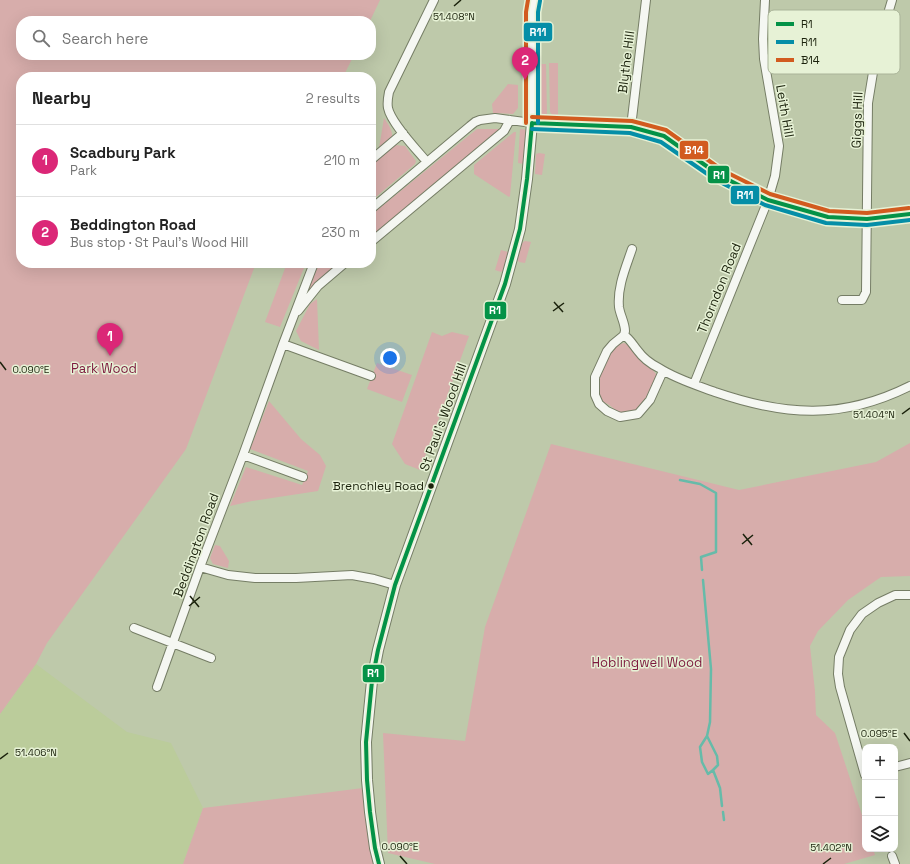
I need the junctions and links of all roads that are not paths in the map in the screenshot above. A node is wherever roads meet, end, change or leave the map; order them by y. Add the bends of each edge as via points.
1 (434, 0) edge
2 (534, 0) edge
3 (646, 0) edge
4 (765, 0) edge
5 (892, 0) edge
6 (889, 10) edge
7 (764, 59) junction
8 (768, 59) edge
9 (873, 74) edge
10 (510, 120) junction
11 (532, 123) junction
12 (631, 127) junction
13 (403, 133) junction
14 (376, 156) edge
15 (427, 162) junction
16 (768, 200) junction
17 (376, 205) edge
18 (910, 214) edge
19 (867, 219) junction
20 (376, 238) edge
21 (632, 249) dead end
22 (312, 268) edge
23 (339, 268) edge
24 (842, 300) dead end
25 (292, 318) junction
26 (624, 335) junction
27 (283, 344) junction
28 (663, 371) junction
29 (371, 376) dead end
30 (694, 384) junction
31 (910, 386) edge
32 (243, 455) junction
33 (303, 476) dead end
34 (200, 567) junction
35 (395, 585) junction
36 (910, 595) edge
37 (134, 628) dead end
38 (173, 644) junction
39 (211, 658) dead end
40 (157, 687) dead end
41 (910, 763) edge
42 (862, 764) edge
43 (898, 766) edge
44 (379, 864) edge

1 - 13 street via 388,98 391,117
2 - 11 street, St Paul's Wood Hill
3 - 12 street, Blythe Hill
4 - 7 street, Leith Hill
5 - 6 street, Giggs Hill
7 - 8 street
7 - 16 street, Leith Hill via 779,146 775,176
9 - 19 street, Giggs Hill via 868,103
10 - 11 street
10 - 15 street via 488,119 475,122
10 - 20 street via 504,131
11 - 12 street
11 - 35 street, St Paul's Wood Hill via 520,228 504,284
12 - 16 street via 664,136 719,175
13 - 14 street
13 - 15 street
15 - 17 street
16 - 19 street via 828,217
16 - 30 street, Thorndon Road
18 - 19 street
19 - 24 street, Giggs Hill via 866,292 862,300
21 - 26 street via 620,290 619,307 625,329
22 - 25 street, Beddington Road
23 - 25 street, Beddington Road via 318,286
25 - 27 street, Beddington Road
26 - 28 street via 642,356
26 - 28 street via 607,351 595,377 595,395 599,404 620,417 638,414 650,400
27 - 29 street
27 - 32 street, Beddington Road
28 - 30 street
30 - 31 street via 754,404 805,411 854,406
32 - 33 street
32 - 34 street, Beddington Road
34 - 35 street via 228,575 255,578 352,575
34 - 38 street, Beddington Road
35 - 44 street, St Paul's Wood Hill via 372,681 366,742 370,812
36 - 42 street via 895,595 862,614 850,630 839,657 840,687
37 - 38 street
38 - 39 street
38 - 40 street, Beddington Road
41 - 43 street

